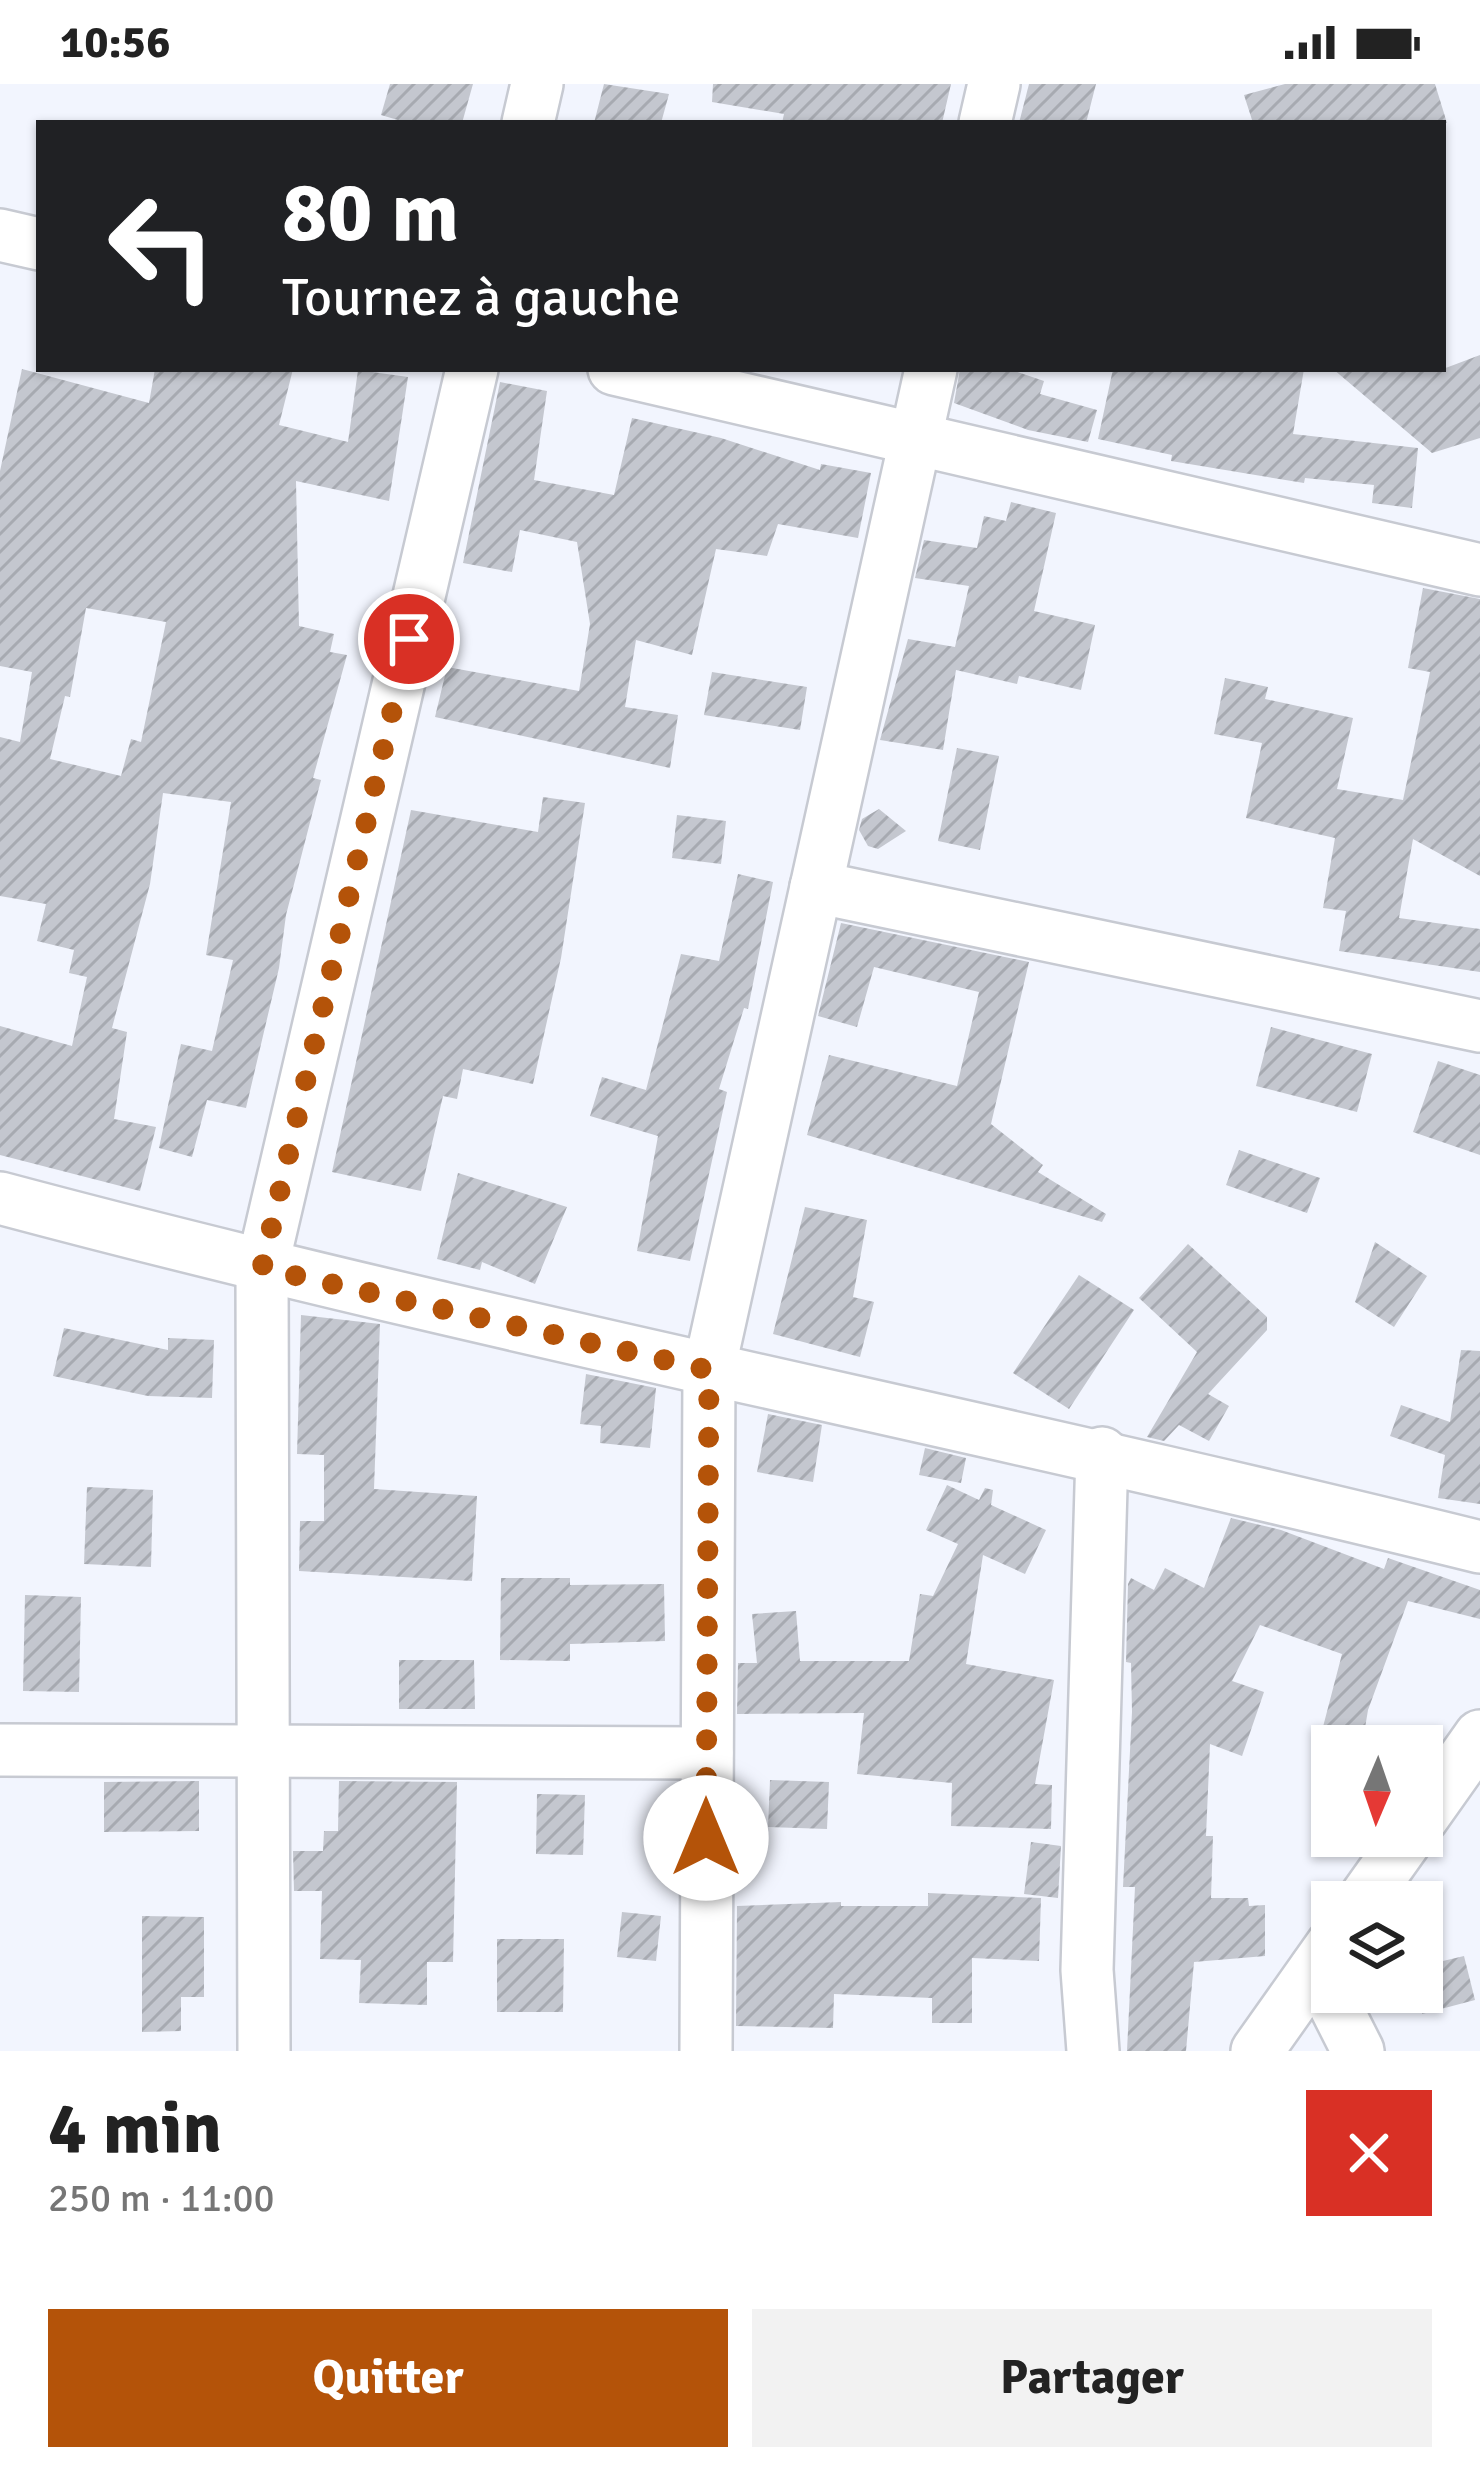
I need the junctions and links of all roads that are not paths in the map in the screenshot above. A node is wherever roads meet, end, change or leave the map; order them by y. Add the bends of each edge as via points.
1 (537, 84) edge
2 (994, 84) edge
3 (529, 120) edge
4 (986, 120) edge
5 (471, 372) edge
6 (627, 372) edge
7 (930, 372) edge
8 (916, 437) junction
9 (1480, 570) edge
10 (816, 886) junction
11 (1480, 1025) edge
12 (0, 1198) edge
13 (262, 1268) junction
14 (709, 1370) junction
15 (1102, 1453) junction
16 (1480, 1546) edge
17 (1480, 1736) edge
18 (0, 1750) edge
19 (260, 1750) junction
20 (707, 1753) junction
21 (1443, 1788) edge
22 (1311, 1974) edge
23 (1344, 2013) edge
24 (264, 2051) edge
25 (706, 2051) edge
26 (1094, 2051) edge
27 (1257, 2051) edge
28 (1358, 2051) edge

1 - 3 street
2 - 4 street
5 - 13 street
6 - 8 street
7 - 8 street
8 - 9 street
8 - 10 street
10 - 11 street
10 - 14 street
12 - 13 street
13 - 14 street
13 - 19 street
14 - 15 street
14 - 20 street
15 - 16 street
15 - 26 street via 1087,1970
17 - 21 street
18 - 19 street
19 - 20 street
19 - 24 street
20 - 25 street
22 - 27 street
23 - 28 street

